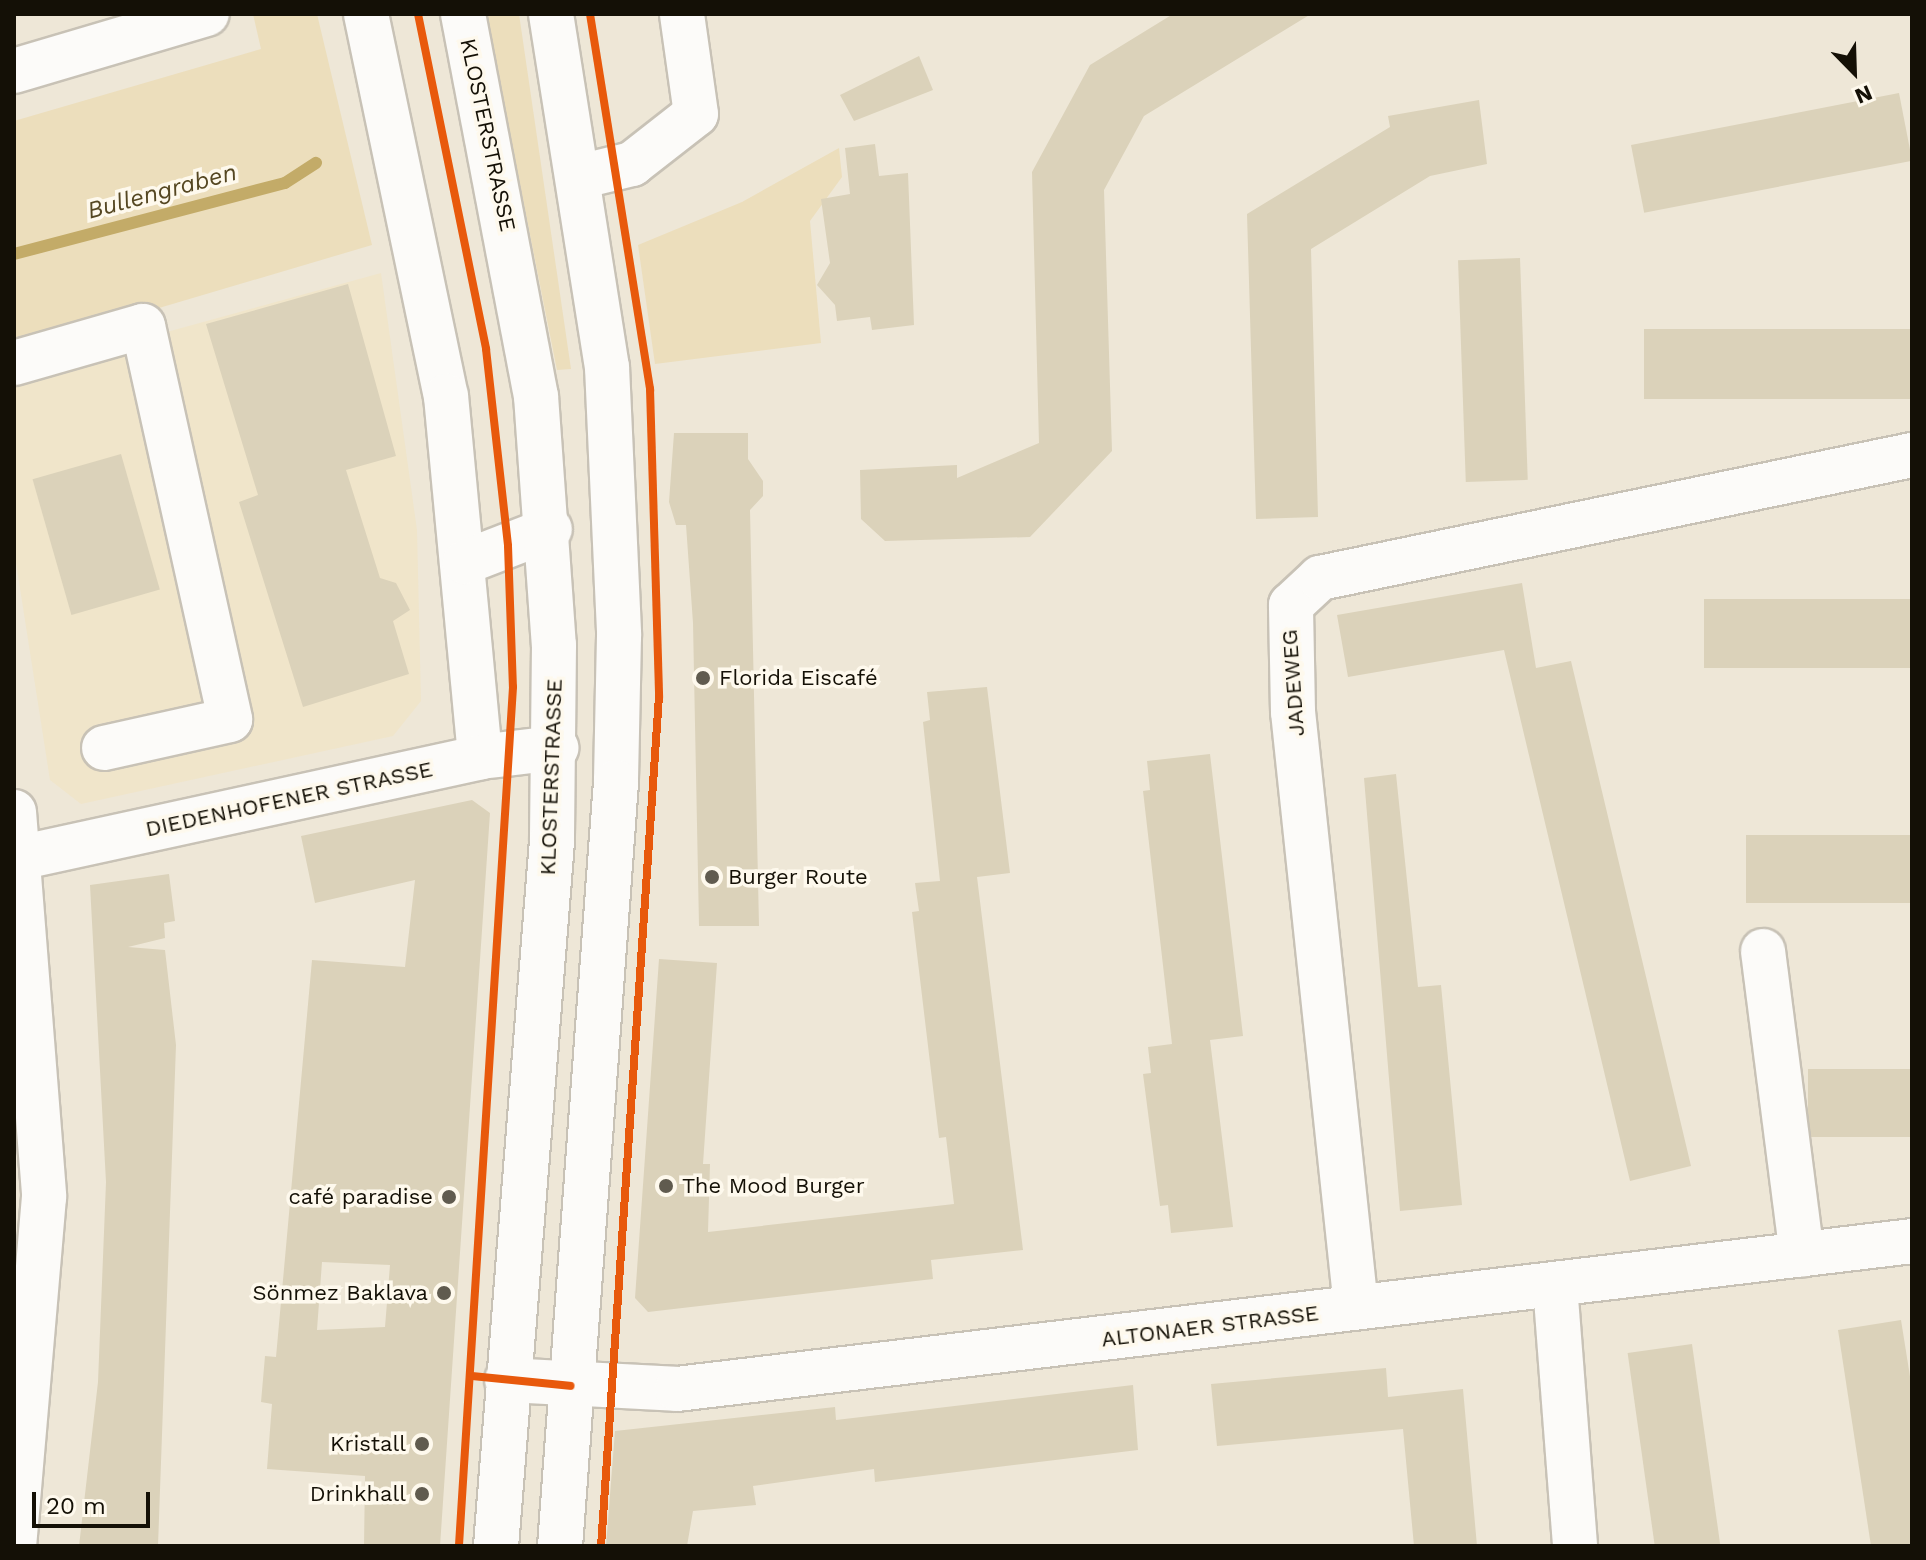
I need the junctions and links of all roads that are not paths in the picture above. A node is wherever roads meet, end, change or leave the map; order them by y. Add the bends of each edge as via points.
1 (207, 14) edge
2 (366, 14) edge
3 (463, 14) edge
4 (551, 14) edge
5 (682, 14) edge
6 (14, 71) edge
7 (579, 177) junction
8 (14, 363) edge
9 (1912, 455) edge
10 (550, 529) junction
11 (465, 562) junction
12 (104, 748) dead end
13 (556, 748) junction
14 (480, 757) junction
15 (14, 812) edge
16 (18, 858) edge
17 (1763, 951) dead end
18 (1912, 1241) edge
19 (1802, 1255) junction
20 (1555, 1285) junction
21 (1356, 1307) junction
22 (507, 1380) junction
23 (571, 1386) junction
24 (14, 1545) edge
25 (496, 1546) edge
26 (560, 1546) edge
27 (1575, 1546) edge

1 - 6 street
2 - 11 street via 443,382
3 - 10 street, KLOSTERSTRASSE via 522,304
4 - 7 street
5 - 7 street via 696,114 632,164
7 - 23 street via 607,367 619,636 616,782
8 - 12 street via 143,326 230,720
9 - 21 street, JADEWEG via 1320,578 1291,605 1293,712
10 - 11 street
10 - 13 street, KLOSTERSTRASSE
11 - 14 street
13 - 14 street, DIEDENHOFENER STRASSE
13 - 22 street, KLOSTERSTRASSE
14 - 16 street, DIEDENHOFENER STRASSE
15 - 16 street
16 - 24 street via 44,1197
17 - 19 street
18 - 19 street, ALTONAER STRASSE
19 - 20 street, ALTONAER STRASSE
20 - 21 street, ALTONAER STRASSE
20 - 27 street
21 - 23 street, ALTONAER STRASSE via 677,1389
22 - 23 street, ALTONAER STRASSE
22 - 25 street, KLOSTERSTRASSE
23 - 26 street

